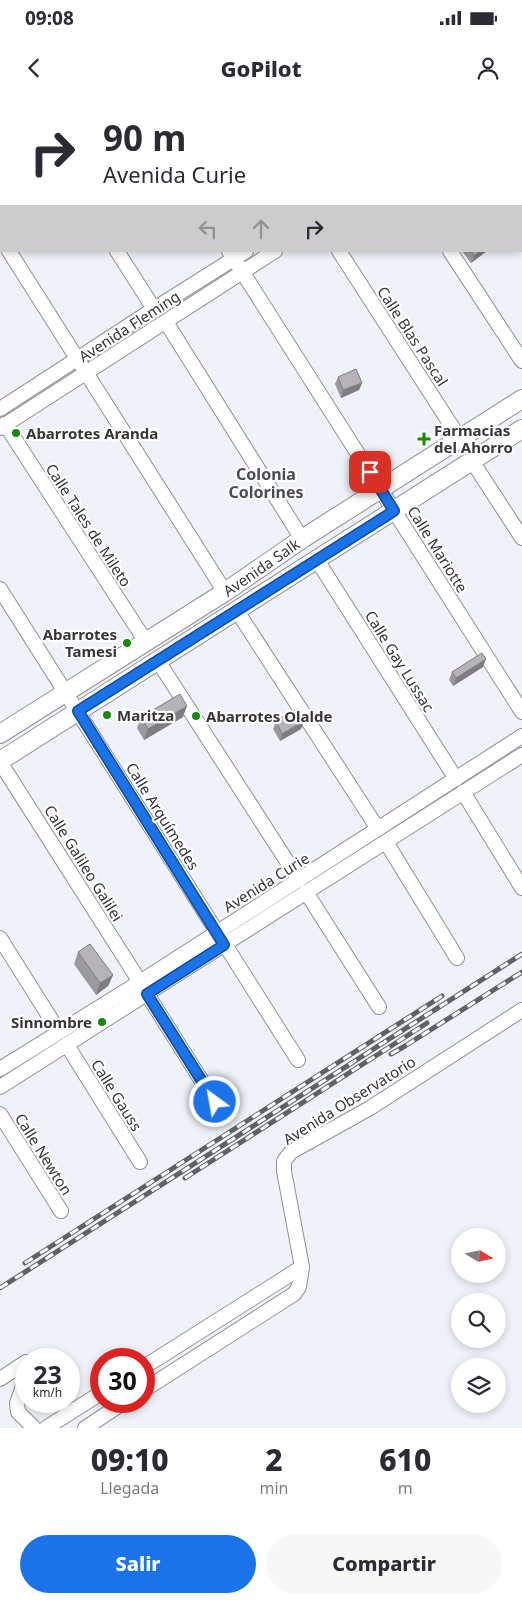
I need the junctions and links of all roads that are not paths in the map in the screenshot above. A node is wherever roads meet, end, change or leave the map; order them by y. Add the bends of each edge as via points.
1 (10, 252) edge
2 (119, 252) edge
3 (273, 252) edge
4 (339, 252) edge
5 (451, 252) edge
6 (236, 254) edge
7 (243, 272) junction
8 (154, 309) junction
9 (166, 322) junction
10 (78, 358) junction
11 (522, 361) edge
12 (87, 372) junction
13 (522, 399) edge
14 (0, 409) edge
15 (2, 426) edge
16 (522, 429) edge
17 (460, 439) junction
18 (472, 461) junction
19 (380, 489) junction
20 (394, 511) junction
21 (522, 538) edge
22 (302, 539) junction
23 (317, 560) junction
24 (0, 589) edge
25 (225, 592) junction
26 (237, 610) junction
27 (146, 642) junction
28 (158, 661) junction
29 (66, 694) junction
30 (78, 711) junction
31 (522, 712) edge
32 (0, 734) edge
33 (522, 736) edge
34 (522, 755) edge
35 (0, 762) edge
36 (456, 779) junction
37 (463, 792) junction
38 (378, 829) junction
39 (386, 842) junction
40 (302, 886) junction
41 (522, 888) edge
42 (216, 932) junction
43 (0, 938) edge
44 (224, 945) junction
45 (457, 958) dead end
46 (143, 988) junction
47 (379, 1007) dead end
48 (522, 1010) edge
49 (59, 1032) junction
50 (67, 1045) junction
51 (298, 1060) dead end
52 (0, 1069) edge
53 (0, 1087) edge
54 (215, 1102) dead end
55 (0, 1114) edge
56 (140, 1162) dead end
57 (61, 1211) dead end
58 (302, 1267) junction
59 (155, 1360) edge
60 (15, 1369) edge
61 (0, 1379) edge
62 (155, 1383) edge
63 (90, 1400) edge
64 (19, 1413) edge
65 (107, 1413) edge
66 (34, 1428) edge
67 (46, 1428) edge
68 (84, 1428) edge

1 - 10 street
2 - 8 street
3 - 7 street, Avenida Fleming
4 - 17 street, Calle Blas Pascal
5 - 11 street
6 - 7 street, Calle Mariotte
6 - 8 street, Avenida Fleming
7 - 9 street, Avenida Fleming
7 - 19 street, Calle Mariotte
8 - 10 street, Avenida Fleming
9 - 12 street, Avenida Fleming
9 - 22 street
10 - 12 street
10 - 14 street, Avenida Fleming
12 - 15 street, Avenida Fleming
12 - 25 street
13 - 17 main road, Avenida Salk
15 - 27 street, Calle Tales de Mileto
16 - 18 main road, Avenida Salk
17 - 19 main road, Avenida Salk
18 - 20 main road, Avenida Salk
18 - 21 street
19 - 20 street, Calle Mariotte
19 - 22 main road, Avenida Salk
20 - 23 main road, Avenida Salk
20 - 31 street, Calle Mariotte
22 - 25 main road, Avenida Salk
23 - 26 main road, Avenida Salk
23 - 36 street, Calle Gay Lussac
24 - 29 street, Calle Arquímedes
25 - 27 main road, Avenida Salk
26 - 28 main road, Avenida Salk
26 - 38 street
27 - 29 main road, Avenida Salk
28 - 30 main road, Avenida Salk
28 - 40 street
29 - 30 street, Calle Arquímedes
29 - 32 main road, Avenida Salk
30 - 35 main road, Avenida Salk
30 - 42 street, Calle Arquímedes
33 - 36 street, Avenida Curie
34 - 37 street, Avenida Curie
35 - 46 street, Calle Galileo Galilei
36 - 38 street, Avenida Curie
37 - 39 street, Avenida Curie
37 - 41 street
38 - 40 street, Avenida Curie
39 - 40 street, Avenida Curie
39 - 45 street
40 - 42 street, Avenida Curie
40 - 44 street, Avenida Curie
40 - 47 street
42 - 44 street, Calle Arquímedes
42 - 46 street, Avenida Curie
43 - 49 street
44 - 46 street, Avenida Curie
44 - 51 street, Calle Arquímedes
46 - 49 street, Avenida Curie
46 - 50 street, Avenida Curie
46 - 54 street, Calle Galileo Galilei
48 - 58 street, Avenida Observatorio via 370,1108 291,1152 284,1161 284,1171
49 - 52 street, Avenida Curie
50 - 53 street, Avenida Curie
50 - 56 street, Calle Gauss
55 - 57 street, Calle Newton
58 - 59 street
58 - 62 street, Avenida Observatorio via 300,1287 294,1294
60 - 61 street
63 - 67 street
64 - 66 street
65 - 68 street

